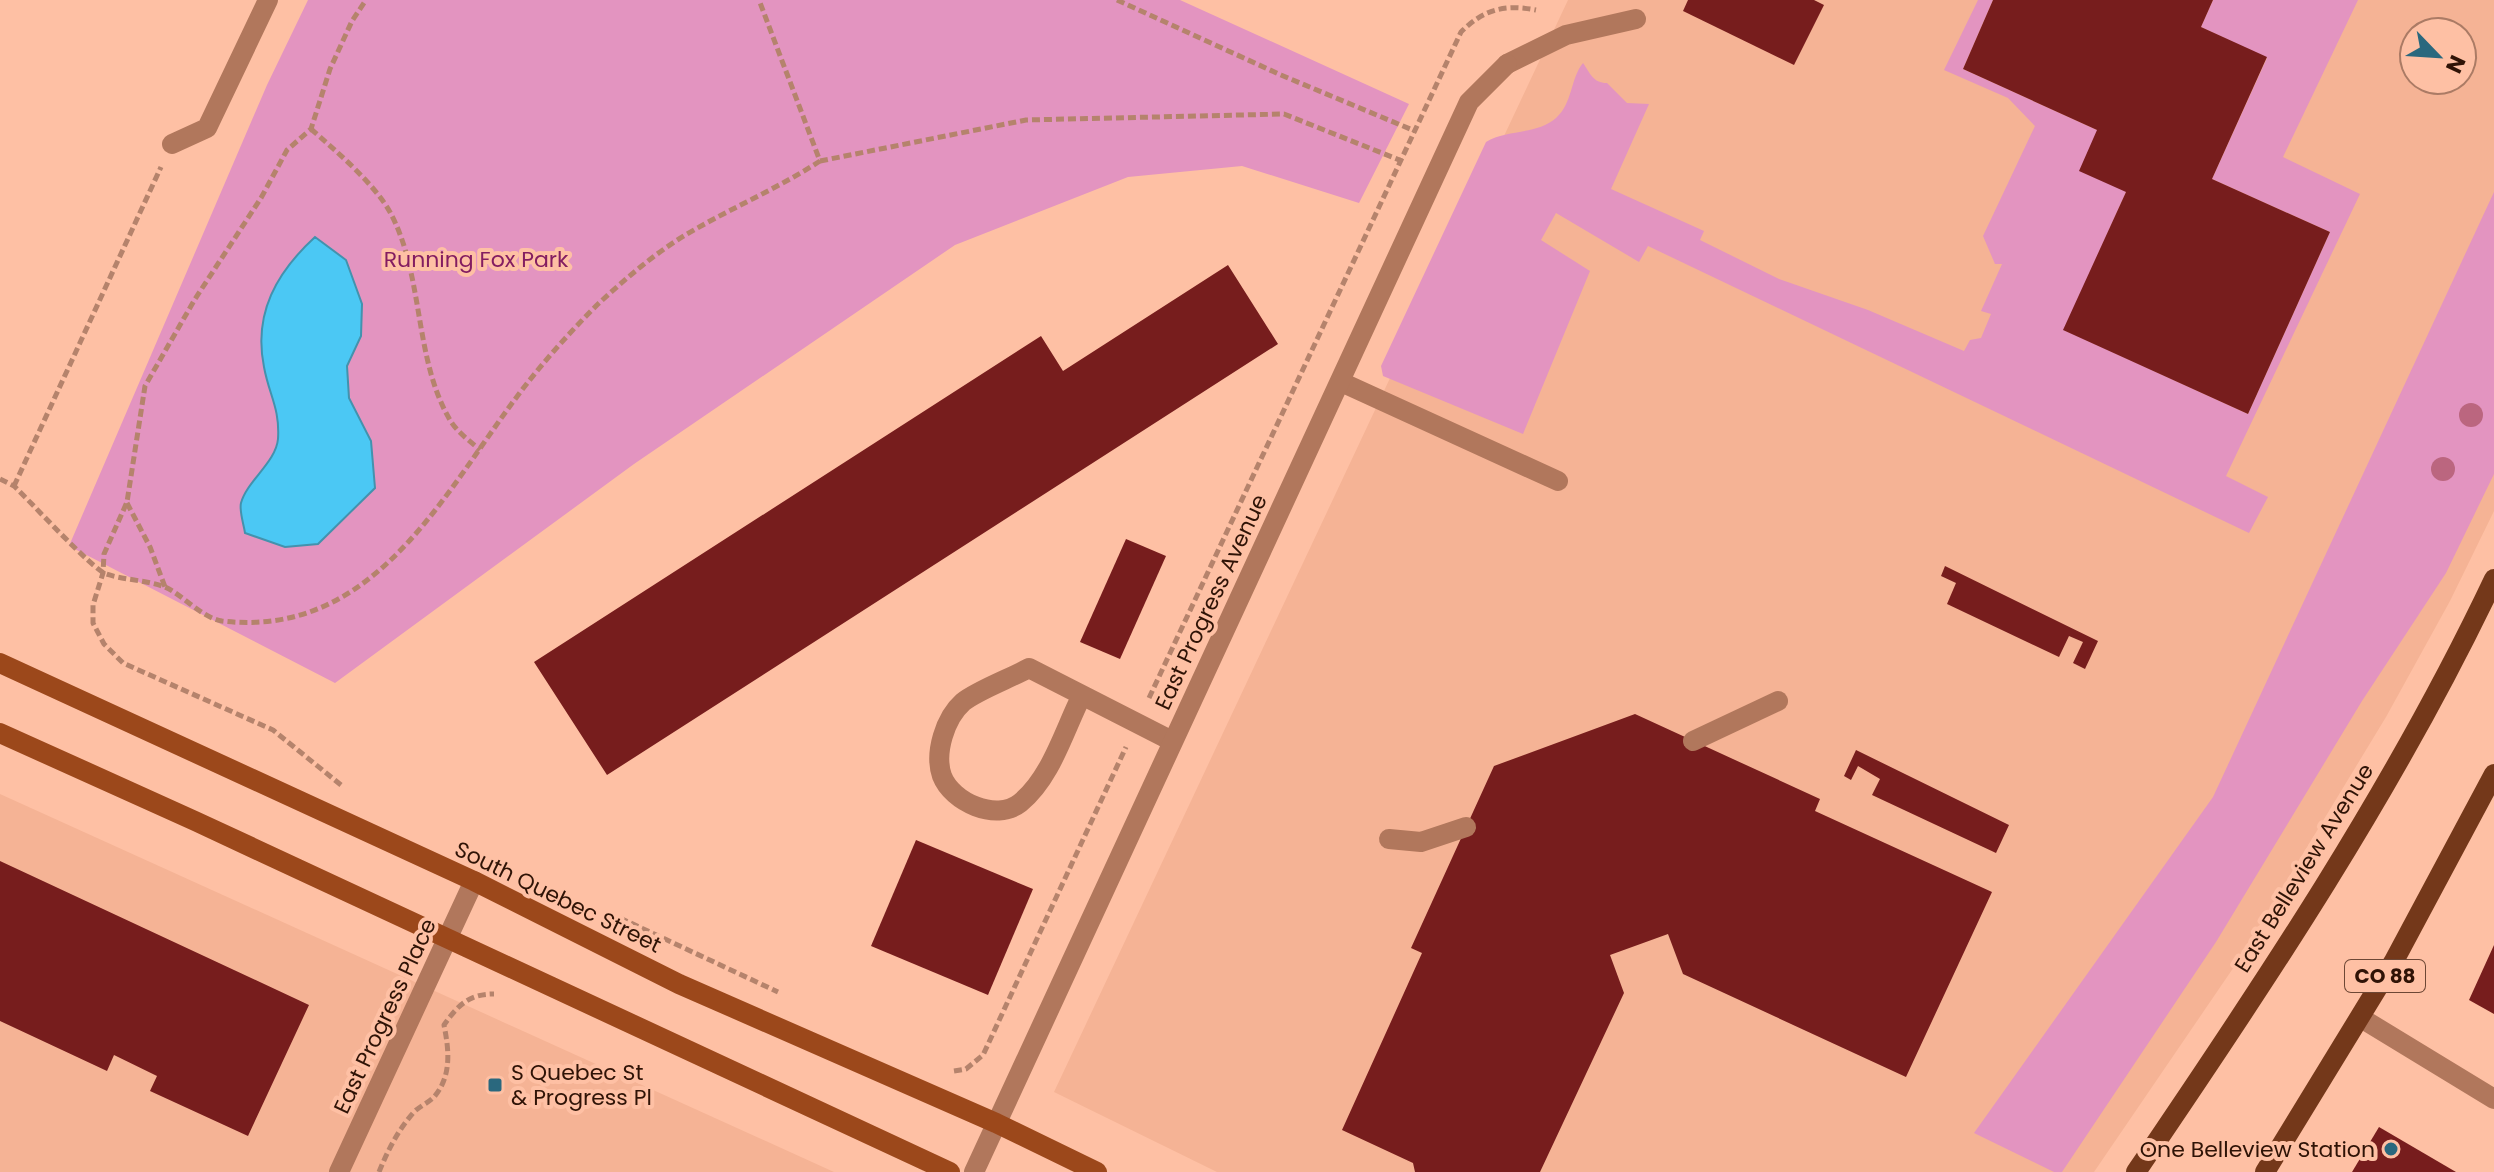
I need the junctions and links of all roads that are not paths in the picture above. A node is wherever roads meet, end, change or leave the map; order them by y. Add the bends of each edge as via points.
1 (268, 0) edge
2 (1636, 19) dead end
3 (172, 144) road end
4 (1341, 382) junction
5 (1558, 481) dead end
6 (2494, 579) edge
7 (0, 663) edge
8 (1081, 697) junction
9 (1778, 701) dead end
10 (0, 733) edge
11 (1172, 741) junction
12 (1693, 741) dead end
13 (2494, 774) edge
14 (1466, 827) dead end
15 (1389, 839) dead end
16 (474, 881) junction
17 (448, 939) junction
18 (2361, 1018) junction
19 (2494, 1099) edge
20 (996, 1123) junction
21 (339, 1172) edge
22 (950, 1172) edge
23 (974, 1172) edge
24 (1097, 1172) edge
25 (2136, 1172) edge
26 (2265, 1172) edge

1 - 3 street via 207,128
2 - 4 street, East Progress Avenue via 1566,35 1507,64 1469,102
4 - 5 street
4 - 11 street, East Progress Avenue
6 - 25 main road, East Belleview Avenue via 2353,841
7 - 16 main road, South Quebec Street
8 - 8 street via 1041,781 1018,805 997,811 975,807 942,776 939,755 946,726 963,702 1029,668
8 - 11 street
9 - 12 street
10 - 17 main road
11 - 20 street, East Progress Avenue
13 - 18 main road, CO 88
14 - 15 street via 1421,842
16 - 17 street, East Progress Place
16 - 20 main road, South Quebec Street via 679,984
17 - 21 street, East Progress Place
17 - 22 main road
18 - 19 street
18 - 26 main road, CO 88
20 - 23 street, East Progress Avenue
20 - 24 main road, South Quebec Street

